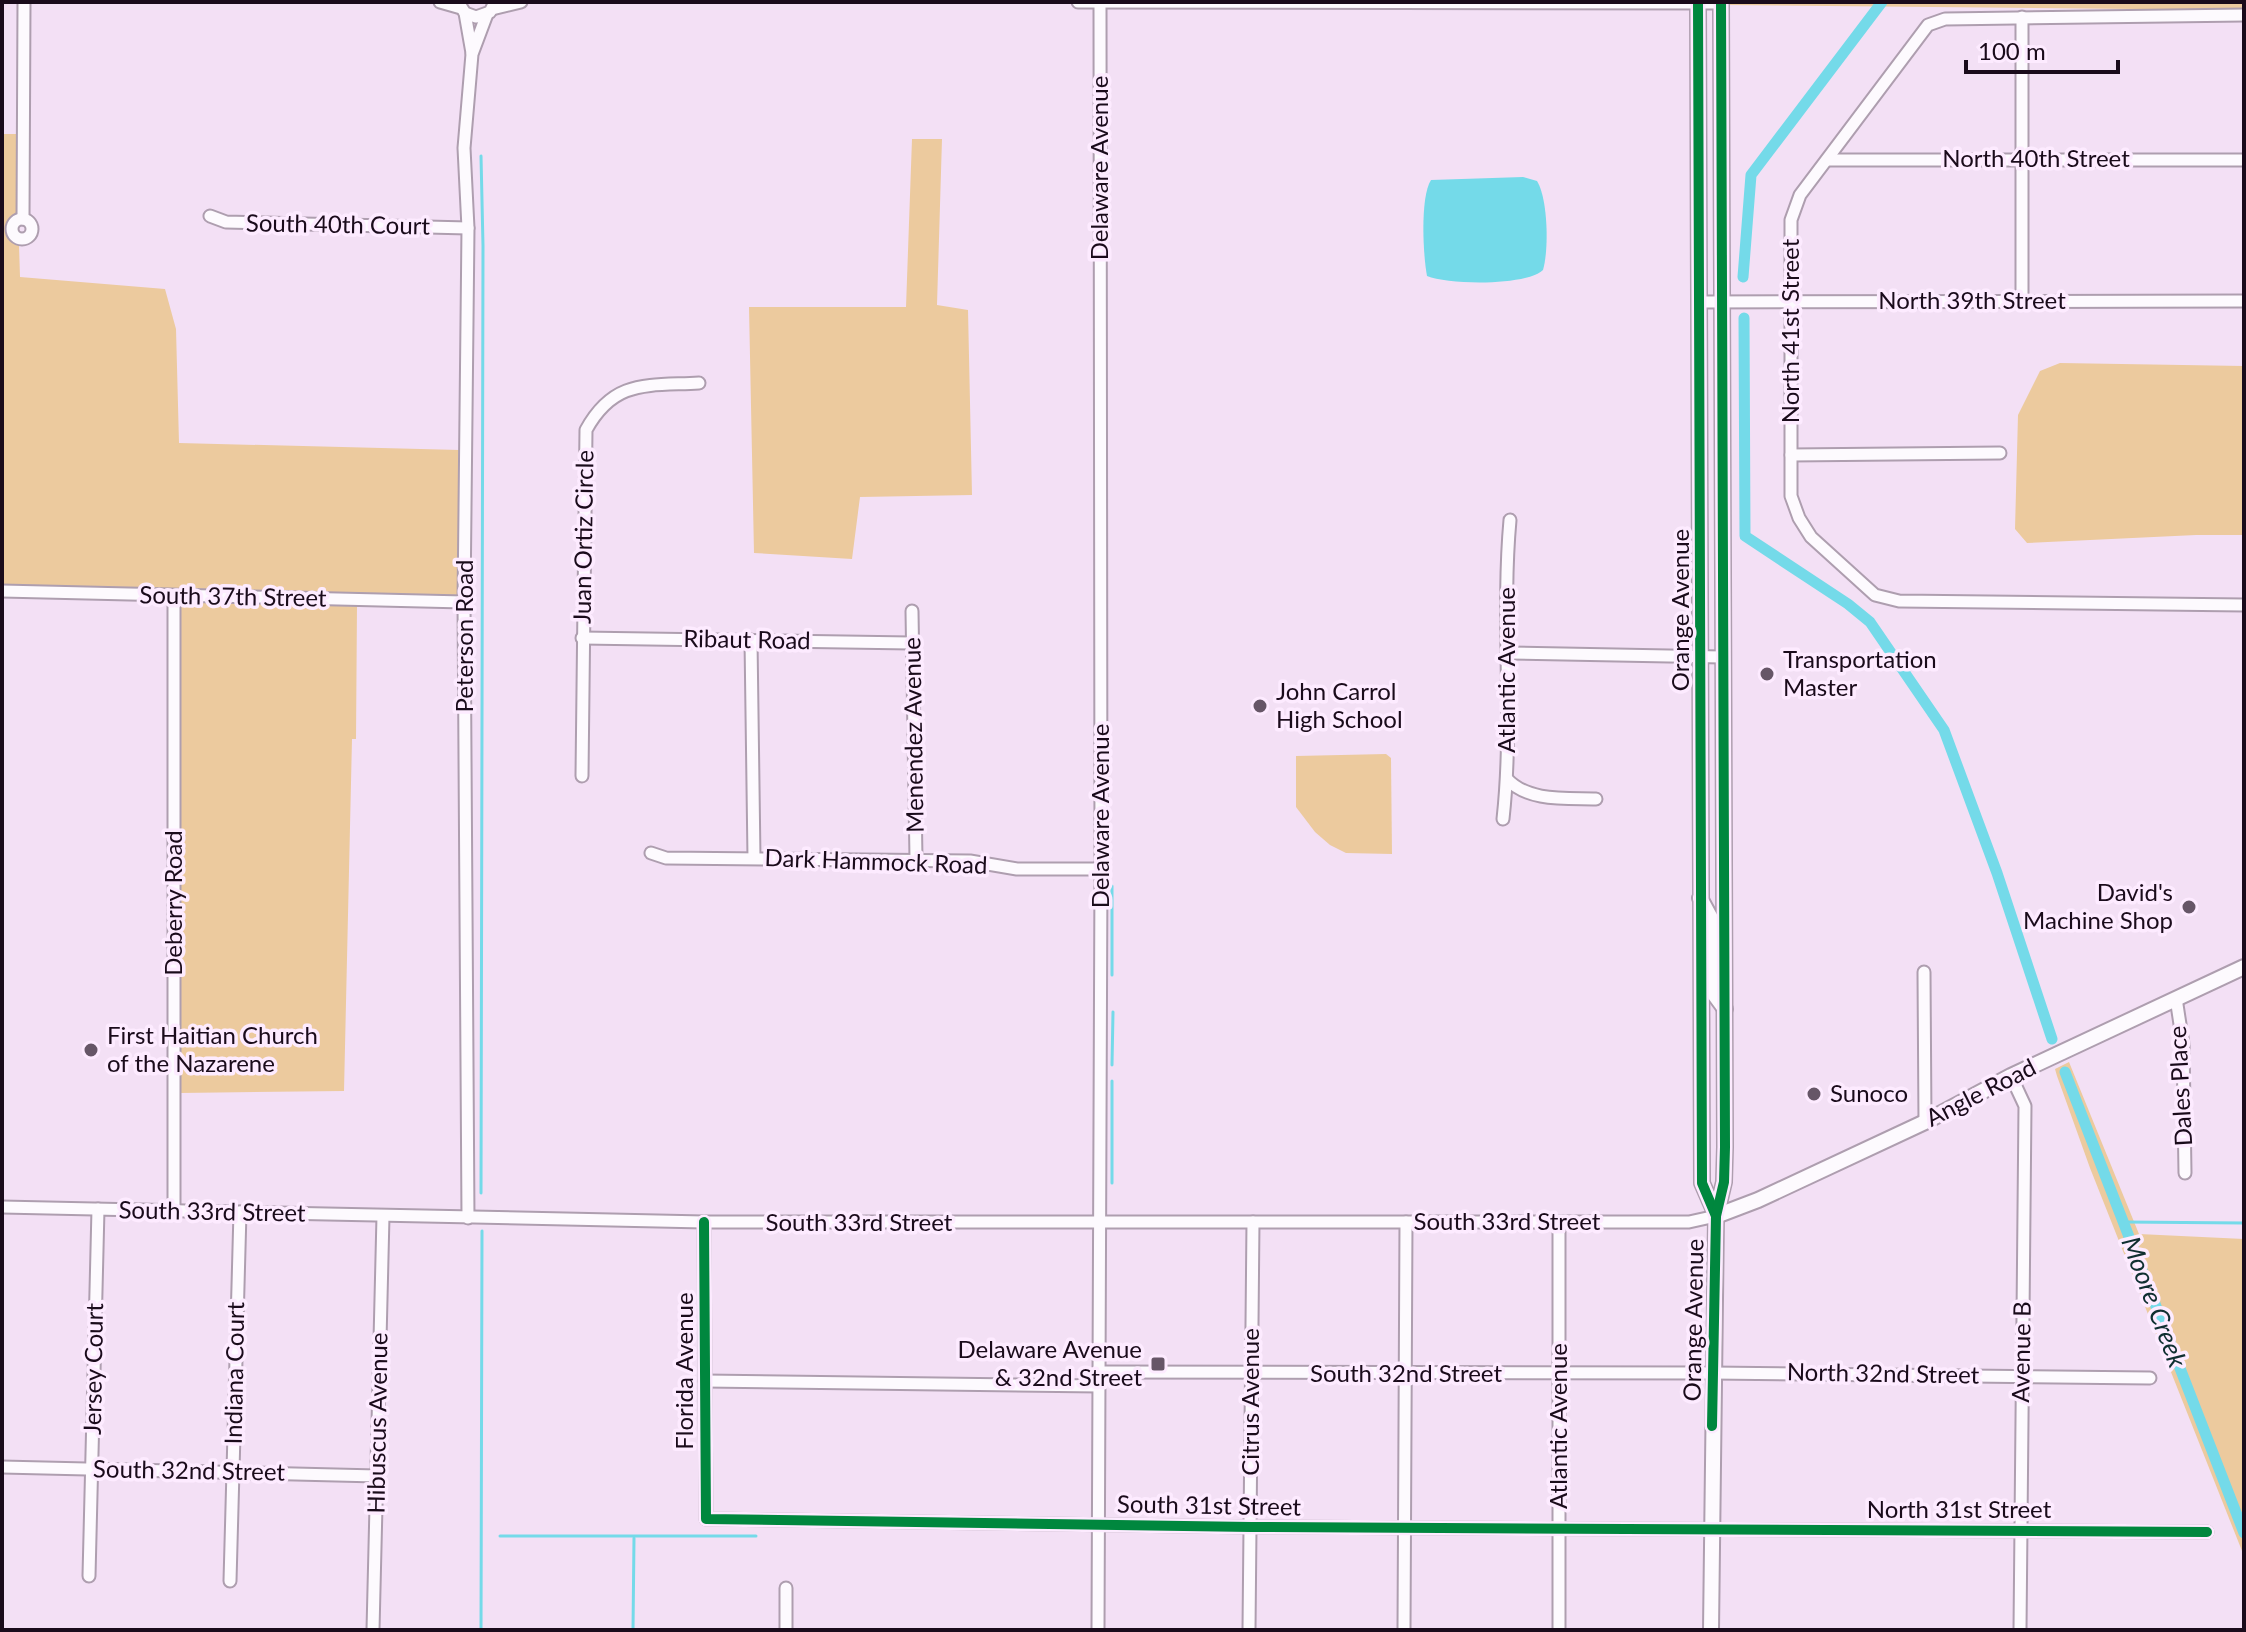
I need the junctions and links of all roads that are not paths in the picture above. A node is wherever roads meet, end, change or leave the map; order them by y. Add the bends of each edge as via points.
1 (24, 2) edge
2 (440, 2) edge
3 (521, 2) edge
4 (1078, 2) edge
5 (1100, 2) edge
6 (1698, 2) edge
7 (1721, 2) edge
8 (461, 8) edge
9 (491, 8) edge
10 (2244, 15) edge
11 (2022, 17) junction
12 (472, 54) junction
13 (2022, 159) junction
14 (1828, 160) junction
15 (2244, 160) edge
16 (210, 216) dead end
17 (23, 219) dead end
18 (468, 228) junction
19 (2022, 300) junction
20 (2244, 301) edge
21 (1700, 302) junction
22 (1724, 302) junction
23 (1789, 303) junction
24 (699, 383) dead end
25 (2000, 453) dead end
26 (1791, 455) junction
27 (1510, 520) dead end
28 (2, 591) edge
29 (174, 596) junction
30 (464, 602) junction
31 (2244, 605) edge
32 (912, 611) dead end
33 (582, 638) junction
34 (751, 640) junction
35 (911, 643) junction
36 (1509, 653) junction
37 (1701, 657) junction
38 (1722, 657) junction
39 (582, 776) dead end
40 (1507, 779) junction
41 (1596, 799) dead end
42 (1503, 819) dead end
43 (651, 853) dead end
44 (754, 858) junction
45 (916, 859) junction
46 (1101, 869) junction
47 (1700, 898) junction
48 (2244, 967) edge
49 (1924, 972) dead end
50 (2176, 998) junction
51 (1725, 1009) junction
52 (2011, 1076) junction
53 (1925, 1122) junction
54 (2185, 1173) dead end
55 (2, 1207) edge
56 (98, 1209) junction
57 (174, 1211) junction
58 (240, 1212) junction
59 (383, 1216) junction
60 (1716, 1216) junction
61 (468, 1218) junction
62 (704, 1222) junction
63 (1253, 1222) junction
64 (1406, 1222) junction
65 (1559, 1222) junction
66 (1099, 1224) junction
67 (1099, 1372) junction
68 (1250, 1373) junction
69 (1712, 1373) junction
70 (1405, 1374) junction
71 (1558, 1374) junction
72 (2022, 1376) junction
73 (2150, 1378) dead end
74 (705, 1381) junction
75 (1099, 1386) junction
76 (2, 1467) edge
77 (91, 1469) junction
78 (233, 1473) junction
79 (377, 1476) junction
80 (706, 1519) joint
81 (1098, 1525) junction
82 (1251, 1527) junction
83 (1405, 1527) junction
84 (1559, 1529) junction
85 (1712, 1529) junction
86 (2021, 1530) junction
87 (2207, 1532) dead end
88 (89, 1576) dead end
89 (230, 1581) dead end
90 (786, 1588) dead end
91 (373, 1630) edge
92 (786, 1630) edge
93 (1098, 1630) edge
94 (1249, 1630) edge
95 (1404, 1630) edge
96 (1559, 1630) edge
97 (1711, 1630) edge
98 (2020, 1630) edge

1 - 17 street
2 - 8 street
3 - 9 street
4 - 5 street
5 - 6 street
5 - 46 street, Delaware Avenue
6 - 7 street
6 - 21 main road, Orange Avenue
7 - 22 main road, Orange Avenue
8 - 9 street via 476,17
8 - 12 street, Peterson Road
9 - 12 street, Peterson Road
10 - 11 street, North 41st Street
11 - 13 street
11 - 14 street, North 41st Street via 1945,19 1928,25
12 - 18 street, Peterson Road via 464,148
13 - 14 street, North 40th Street
13 - 15 street, North 40th Street
13 - 19 street
14 - 23 street, North 41st Street via 1800,195 1791,220
16 - 18 street, South 40th Court via 226,222
18 - 30 street, Peterson Road
19 - 20 street, North 39th Street
19 - 23 street, North 39th Street
21 - 22 street, North 39th Street
21 - 37 main road, Orange Avenue
22 - 23 street, North 39th Street
22 - 38 main road, Orange Avenue
23 - 26 street, North 41st Street
24 - 33 street, Juan Ortiz Circle via 615,393 586,430
25 - 26 street
26 - 31 street, North 41st Street via 1791,496 1811,537 1886,599
27 - 36 street, Atlantic Avenue
28 - 29 street, South 37th Street
29 - 30 street, South 37th Street
29 - 57 street, Deberry Road
30 - 61 street, Peterson Road
32 - 35 street, Menendez Avenue
33 - 34 street, Ribaut Road
33 - 39 street, Juan Ortiz Circle
34 - 35 street, Ribaut Road
34 - 44 street
35 - 45 street, Menendez Avenue
36 - 37 street
36 - 40 street, Atlantic Avenue
37 - 38 street
37 - 47 main road, Orange Avenue
38 - 51 main road, Orange Avenue
40 - 41 street via 1521,792
40 - 42 street, Atlantic Avenue
43 - 44 street, Dark Hammock Road via 666,858
44 - 45 street, Dark Hammock Road
45 - 46 street, Dark Hammock Road via 1017,869
46 - 66 street, Delaware Avenue
47 - 51 main road via 1712,920 1714,994
47 - 60 main road, Orange Avenue via 1702,1183
48 - 50 main road, Angle Road
49 - 53 street
50 - 52 main road, Angle Road
50 - 54 street, Dales Place via 2184,1060
51 - 60 main road, Orange Avenue via 1724,1182
52 - 53 main road, Angle Road
52 - 72 street, Avenue B via 2025,1106
53 - 60 main road, Angle Road
55 - 56 street, South 33rd Street
56 - 57 street, South 33rd Street
56 - 77 street, Jersey Court
57 - 58 street, South 33rd Street
58 - 59 street, South 33rd Street
58 - 78 street, Indiana Court
59 - 61 street, South 33rd Street
59 - 79 street, Hibuscus Avenue
60 - 65 street, South 33rd Street via 1689,1222
60 - 69 main road, Orange Avenue
61 - 62 street, South 33rd Street
62 - 66 street, South 33rd Street
62 - 74 street, Florida Avenue
63 - 64 street, South 33rd Street
63 - 66 street, South 33rd Street
63 - 68 street, Citrus Avenue
64 - 65 street, South 33rd Street
64 - 70 street
65 - 71 street, Atlantic Avenue
66 - 67 street, Delaware Avenue
67 - 68 street, South 32nd Street
67 - 75 street, Delaware Avenue
68 - 70 street, South 32nd Street
68 - 82 street, Citrus Avenue
69 - 71 street, South 32nd Street
69 - 72 street, North 32nd Street
69 - 85 main road, Orange Avenue
70 - 71 street, South 32nd Street
70 - 83 street
71 - 84 street, Atlantic Avenue
72 - 73 street, North 32nd Street
72 - 86 street, Avenue B
74 - 75 street
74 - 80 street, Florida Avenue
75 - 81 street, Delaware Avenue
76 - 77 street, South 32nd Street
77 - 78 street, South 32nd Street
77 - 88 street, Jersey Court
78 - 79 street, South 32nd Street
78 - 89 street, Indiana Court
79 - 91 street, Hibuscus Avenue
80 - 81 street, South 31st Street
81 - 82 street, South 31st Street
81 - 93 street, Delaware Avenue
82 - 83 street, South 31st Street
82 - 94 street, Citrus Avenue
83 - 84 street, South 31st Street
83 - 95 street
84 - 85 street, South 31st Street
84 - 96 street, Atlantic Avenue
85 - 86 street, North 31st Street
85 - 97 main road, Orange Avenue
86 - 87 street, North 31st Street
86 - 98 street, Avenue B
90 - 92 street

